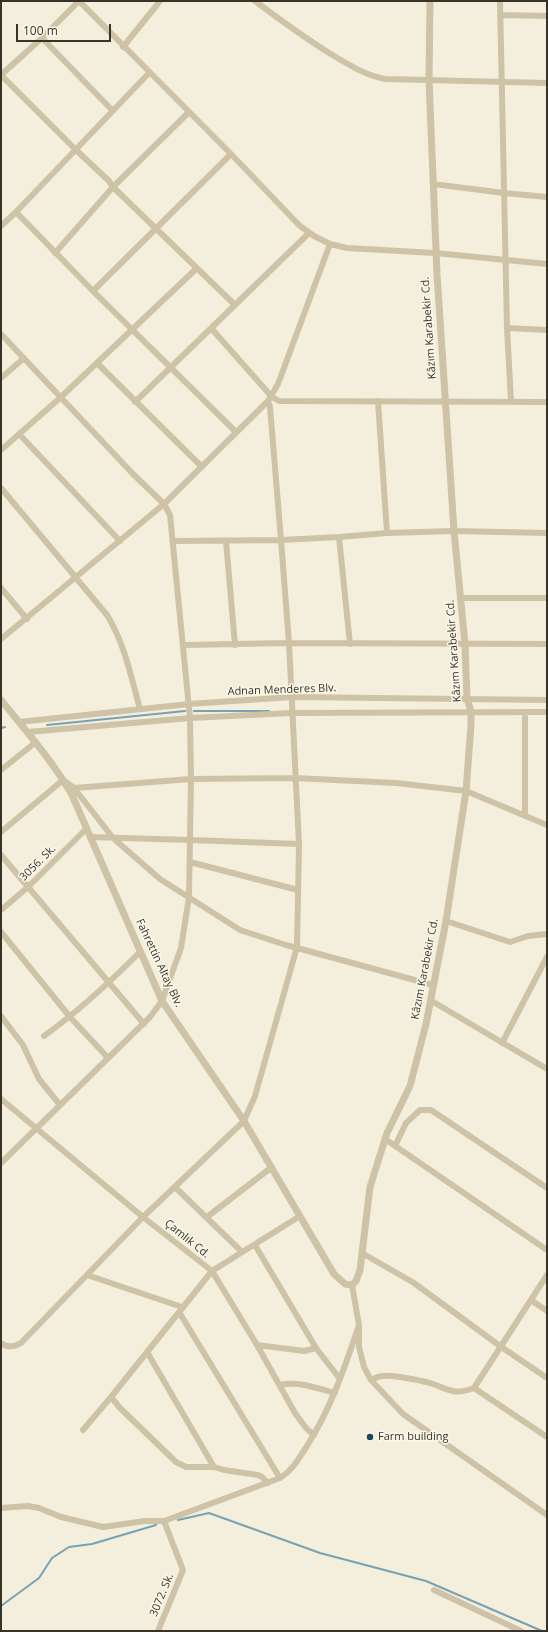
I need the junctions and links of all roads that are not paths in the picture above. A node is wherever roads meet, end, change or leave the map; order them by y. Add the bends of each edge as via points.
1 (79, 1) edge
2 (160, 1) edge
3 (430, 1) edge
4 (500, 1) edge
5 (259, 2) edge
6 (500, 15) junction
7 (547, 16) edge
8 (42, 38) junction
9 (123, 47) junction
10 (149, 73) junction
11 (1, 75) edge
12 (429, 80) junction
13 (501, 82) junction
14 (547, 83) edge
15 (112, 110) junction
16 (189, 112) junction
17 (75, 149) junction
18 (231, 154) junction
19 (432, 184) junction
20 (113, 187) junction
21 (504, 193) junction
22 (547, 197) edge
23 (16, 212) junction
24 (1, 226) edge
25 (155, 228) junction
26 (309, 233) junction
27 (330, 244) junction
28 (55, 253) junction
29 (436, 253) junction
30 (505, 260) junction
31 (547, 264) edge
32 (196, 268) junction
33 (93, 291) junction
34 (235, 305) junction
35 (211, 328) junction
36 (507, 328) junction
37 (132, 330) junction
38 (547, 330) edge
39 (1, 334) edge
40 (24, 358) junction
41 (97, 363) junction
42 (170, 368) junction
43 (1, 378) edge
44 (61, 397) junction
45 (270, 399) junction
46 (378, 401) junction
47 (135, 402) junction
48 (445, 402) junction
49 (511, 402) junction
50 (547, 402) edge
51 (236, 432) junction
52 (19, 434) junction
53 (1, 450) edge
54 (202, 467) junction
55 (1, 488) edge
56 (164, 504) junction
57 (454, 531) junction
58 (387, 533) junction
59 (547, 533) edge
60 (339, 537) junction
61 (281, 540) junction
62 (120, 541) junction
63 (174, 541) junction
64 (226, 541) junction
65 (77, 577) junction
66 (1, 588) edge
67 (461, 598) junction
68 (547, 598) edge
69 (27, 619) junction
70 (1, 639) edge
71 (289, 643) junction
72 (350, 644) junction
73 (465, 644) junction
74 (547, 644) edge
75 (184, 645) junction
76 (235, 645) junction
77 (292, 697) junction
78 (467, 699) junction
79 (1, 700) edge
80 (547, 700) edge
81 (189, 704) junction
82 (140, 709) junction
83 (470, 711) junction
84 (525, 712) junction
85 (547, 712) edge
86 (292, 714) junction
87 (190, 718) junction
88 (19, 722) junction
89 (28, 732) junction
90 (36, 742) junction
91 (1, 770) edge
92 (295, 778) junction
93 (191, 779) junction
94 (63, 780) junction
95 (74, 788) junction
96 (466, 791) junction
97 (525, 815) junction
98 (547, 824) edge
99 (87, 828) junction
100 (1, 832) edge
101 (91, 837) junction
102 (113, 838) junction
103 (190, 840) junction
104 (299, 844) junction
105 (1, 855) edge
106 (190, 862) junction
107 (28, 887) junction
108 (298, 890) junction
109 (189, 897) junction
110 (1, 910) edge
111 (446, 921) junction
112 (1, 932) edge
113 (547, 934) edge
114 (297, 947) junction
115 (140, 952) junction
116 (547, 957) edge
117 (109, 983) junction
118 (433, 984) junction
119 (430, 1000) junction
120 (162, 1001) junction
121 (1, 1016) edge
122 (70, 1018) junction
123 (144, 1024) junction
124 (44, 1036) dead end
125 (502, 1043) junction
126 (108, 1058) junction
127 (547, 1069) edge
128 (1, 1099) edge
129 (60, 1105) junction
130 (244, 1121) junction
131 (36, 1128) junction
132 (386, 1139) junction
133 (395, 1146) junction
134 (1, 1163) edge
135 (272, 1166) junction
136 (175, 1187) junction
137 (547, 1187) edge
138 (300, 1216) junction
139 (143, 1217) junction
140 (208, 1217) junction
141 (255, 1245) junction
142 (547, 1250) edge
143 (242, 1252) junction
144 (362, 1253) junction
145 (212, 1271) junction
146 (87, 1275) junction
147 (547, 1275) edge
148 (352, 1285) junction
149 (531, 1300) junction
150 (180, 1310) junction
151 (547, 1311) edge
152 (359, 1325) junction
153 (1, 1343) edge
154 (257, 1345) junction
155 (500, 1346) junction
156 (316, 1348) junction
157 (147, 1352) junction
158 (547, 1378) edge
159 (340, 1379) junction
160 (371, 1380) junction
161 (280, 1385) junction
162 (474, 1388) junction
163 (335, 1393) junction
164 (111, 1397) junction
165 (83, 1430) dead end
166 (314, 1435) junction
167 (547, 1437) edge
168 (214, 1467) junction
169 (280, 1478) junction
170 (268, 1483) junction
171 (1, 1508) edge
172 (547, 1515) edge
173 (164, 1521) junction
174 (434, 1590) dead end
175 (158, 1631) edge
176 (521, 1631) edge

1 - 8 street
1 - 9 street
2 - 9 street
3 - 12 street, Kâzım Karabekir Cd.
4 - 6 street
5 - 12 street via 315,44 363,73 385,79
6 - 7 street
6 - 13 street
8 - 11 street
8 - 15 street
9 - 10 street
10 - 15 street
10 - 16 street
11 - 17 street
12 - 13 street
12 - 19 street, Kâzım Karabekir Cd.
13 - 14 street
13 - 21 street
15 - 17 street
16 - 18 street
16 - 20 street
17 - 20 street
17 - 23 street
18 - 25 street
18 - 26 street
19 - 21 street
19 - 29 street, Kâzım Karabekir Cd.
20 - 25 street
20 - 28 street
21 - 22 street
21 - 30 street
23 - 24 street
23 - 28 street
25 - 32 street
25 - 33 street
26 - 27 street
26 - 34 street
27 - 29 street via 347,248
27 - 45 street via 278,384
28 - 33 street
29 - 30 street
29 - 48 street, Kâzım Karabekir Cd.
30 - 31 street
30 - 36 street
32 - 34 street
32 - 37 street
33 - 37 street
34 - 35 street
35 - 42 street
35 - 45 street
36 - 38 street
36 - 49 street
37 - 41 street
37 - 42 street
39 - 40 street
40 - 43 street
40 - 44 street
41 - 44 street
41 - 47 street
42 - 47 street
42 - 51 street
44 - 52 street
44 - 56 street
45 - 46 street
45 - 51 street
45 - 61 street
46 - 48 street
46 - 58 street
47 - 54 street
48 - 49 street
48 - 57 street, Kâzım Karabekir Cd.
49 - 50 street
51 - 54 street
52 - 53 street
52 - 62 street
54 - 56 street
55 - 65 street
56 - 62 street
56 - 63 street via 170,515
57 - 58 street
57 - 59 street
57 - 67 street, Kâzım Karabekir Cd.
58 - 60 street
60 - 61 street
60 - 72 street
61 - 64 street
61 - 71 street
62 - 65 street
63 - 64 street
63 - 75 street
64 - 76 street
65 - 69 street
65 - 82 street via 117,632
66 - 69 street
67 - 68 street
67 - 73 street, Kâzım Karabekir Cd.
69 - 70 street
71 - 72 street
71 - 76 street
71 - 77 street
72 - 73 street
73 - 74 street
73 - 78 street, Kâzım Karabekir Cd.
75 - 76 street
75 - 81 street
77 - 78 street, Adnan Menderes Blv.
77 - 81 street, Adnan Menderes Blv.
77 - 86 street
78 - 80 street, Adnan Menderes Blv.
78 - 83 street, Kâzım Karabekir Cd.
79 - 88 street, Fahrettin Altay Blv.
81 - 82 street, Adnan Menderes Blv.
81 - 87 street
82 - 88 street, Adnan Menderes Blv.
83 - 84 street
83 - 86 street
83 - 96 street, Kâzım Karabekir Cd.
84 - 85 street
84 - 97 street
86 - 87 street
86 - 92 street
87 - 89 street
87 - 93 street
88 - 89 street, Fahrettin Altay Blv.
89 - 90 street, Fahrettin Altay Blv.
90 - 91 street
90 - 94 street, Fahrettin Altay Blv.
92 - 93 street
92 - 96 street via 396,782
92 - 104 street
93 - 95 street
93 - 103 street
94 - 95 street
94 - 99 street, Fahrettin Altay Blv.
94 - 100 street
95 - 102 street
96 - 97 street
96 - 111 street, Kâzım Karabekir Cd.
97 - 98 street
99 - 101 street, Fahrettin Altay Blv.
99 - 107 street, 3056. Sk.
101 - 102 street
101 - 115 street, Fahrettin Altay Blv.
102 - 103 street
102 - 109 street via 160,879
103 - 104 street
103 - 106 street
104 - 108 street
105 - 107 street
106 - 108 street
106 - 109 street
107 - 110 street, 3056. Sk.
107 - 117 street
108 - 114 street
109 - 114 street via 240,930
109 - 120 street via 181,948
111 - 113 street via 510,942 528,936
111 - 118 street, Kâzım Karabekir Cd.
112 - 122 street
114 - 118 street
114 - 130 street via 255,1096
115 - 117 street
115 - 120 street, Fahrettin Altay Blv.
116 - 125 street
117 - 122 street
117 - 123 street
118 - 119 street, Kâzım Karabekir Cd.
119 - 125 street
119 - 132 street, Kâzım Karabekir Cd. via 410,1086
120 - 123 street
120 - 130 street, Fahrettin Altay Blv.
121 - 129 street via 24,1045 39,1079
122 - 124 street
122 - 126 street
123 - 126 street
125 - 127 street
126 - 129 street
128 - 131 street, Çamlık Cd.
129 - 131 street
130 - 135 street, Fahrettin Altay Blv.
130 - 136 street
131 - 134 street
131 - 139 street, Çamlık Cd.
132 - 133 street
132 - 144 street, Kâzım Karabekir Cd. via 370,1187
133 - 137 street via 406,1124 420,1110 431,1110
133 - 142 street
135 - 138 street, Fahrettin Altay Blv.
135 - 140 street
136 - 139 street
136 - 140 street
138 - 141 street
138 - 148 street, Fahrettin Altay Blv. via 334,1274 345,1284
139 - 145 street, Çamlık Cd.
139 - 146 street
140 - 143 street
141 - 143 street
141 - 156 street
143 - 145 street
144 - 148 street, Kâzım Karabekir Cd. via 360,1270
144 - 155 street via 414,1283
145 - 150 street
145 - 154 street, Çamlık Cd.
146 - 150 street
146 - 153 street via 21,1343 12,1346
147 - 149 street
148 - 152 street
149 - 151 street
149 - 155 street
150 - 157 street
150 - 169 street
152 - 159 street
152 - 160 street via 359,1347 364,1367
154 - 156 street via 304,1351
154 - 161 street, Çamlık Cd.
155 - 158 street
155 - 162 street
156 - 159 street
157 - 164 street
157 - 168 street
159 - 163 street
160 - 162 street via 393,1376 430,1383 448,1391 462,1393
160 - 172 street via 403,1414
161 - 163 street via 304,1384
161 - 166 street, Çamlık Cd. via 294,1413
162 - 167 street
163 - 166 street
164 - 165 street
164 - 168 street via 176,1462 192,1468
166 - 169 street via 294,1467
168 - 170 street via 258,1475
169 - 170 street
170 - 173 street
171 - 173 street via 39,1508 61,1517 103,1527
173 - 175 street, 3072. Sk. via 183,1570
174 - 176 street

